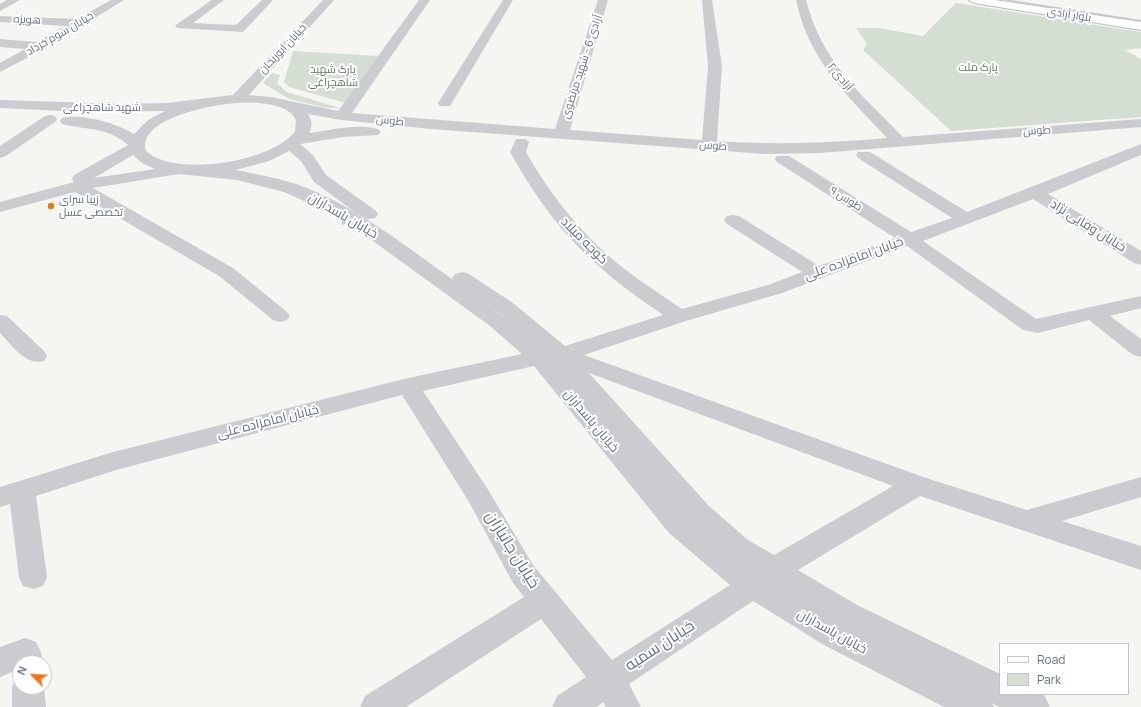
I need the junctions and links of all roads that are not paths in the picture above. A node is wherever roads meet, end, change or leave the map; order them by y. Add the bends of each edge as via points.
1 (15, 0) edge
2 (119, 0) edge
3 (218, 0) edge
4 (268, 0) edge
5 (329, 0) edge
6 (425, 0) edge
7 (508, 0) edge
8 (604, 0) edge
9 (707, 0) edge
10 (801, 0) edge
11 (974, 0) edge
12 (1036, 0) edge
13 (0, 8) edge
14 (1141, 16) edge
15 (0, 19) edge
16 (79, 23) junction
17 (1141, 26) edge
18 (0, 43) edge
19 (40, 46) junction
20 (0, 68) edge
21 (237, 99) junction
22 (205, 103) junction
23 (445, 103) dead end
24 (0, 104) edge
25 (287, 105) junction
26 (346, 112) dead end
27 (0, 115) edge
28 (50, 119) junction
29 (561, 135) junction
30 (1141, 135) edge
31 (292, 142) junction
32 (521, 142) junction
33 (899, 142) junction
34 (137, 145) junction
35 (709, 146) junction
36 (0, 153) edge
37 (864, 155) junction
38 (783, 159) junction
39 (187, 169) junction
40 (78, 187) junction
41 (51, 192) junction
42 (1035, 193) junction
43 (0, 207) edge
44 (965, 218) junction
45 (733, 220) dead end
46 (909, 239) junction
47 (1141, 259) edge
48 (817, 273) junction
49 (1141, 302) edge
50 (1093, 313) junction
51 (280, 316) dead end
52 (679, 317) junction
53 (0, 321) edge
54 (1141, 350) edge
55 (36, 356) dead end
56 (550, 356) junction
57 (408, 386) junction
58 (917, 485) junction
59 (1141, 487) edge
60 (11, 493) edge
61 (1027, 521) junction
62 (1141, 558) edge
63 (33, 577) dead end
64 (763, 578) junction
65 (544, 600) junction
66 (18, 655) edge
67 (25, 655) edge
68 (12, 657) edge
69 (0, 662) edge
70 (608, 680) junction
71 (999, 690) edge
72 (28, 695) edge
73 (1009, 695) edge
74 (29, 707) edge
75 (377, 707) edge
76 (570, 707) edge
77 (624, 707) edge
78 (977, 707) edge
79 (1033, 707) edge

1 - 13 street
2 - 16 street, خیابان سوم خرداد
3 - 4 street via 181,26 239,29
5 - 21 street, خیابان ابوریحان
6 - 26 street
7 - 23 street
8 - 29 street, آزادی 6 - شهید مرتضوی
9 - 35 street via 715,66
10 - 33 street, آزادی ۲ via 813,41 834,72
11 - 17 main road, بلوار آزادی
12 - 14 main road, بلوار آزادی
15 - 16 street, هویزه
16 - 19 street, خیابان سوم خرداد
18 - 19 street
19 - 20 street, خیابان سوم خرداد
21 - 22 street, طوس
21 - 25 street, طوس via 264,100
22 - 24 street, شهید شاهچراغی via 97,110
22 - 34 street via 176,112 153,123 142,133
25 - 29 street, طوس via 342,116
25 - 31 street via 301,114 304,120 301,134
27 - 28 street, شهید شاهچراغی
28 - 34 street, شهید شاهچراغی via 108,128 131,138
28 - 36 street
29 - 35 street, طوس
30 - 33 street, طوس
30 - 37 street, طوس
30 - 42 street, خیابان امامزاده علی
31 - 32 street, طوس via 344,132 383,132
31 - 39 street via 272,154 242,164
31 - 56 street, خیابان پاسداران via 307,158 320,178 506,307
32 - 38 street, طوس
32 - 52 street, کوچه میلاد via 518,152 525,165 555,211 573,232 608,266
33 - 35 street, طوس via 820,148 764,149
34 - 39 street, شهید شاهچراغی via 143,157 150,162
34 - 41 street via 101,168
37 - 38 street, طوس
37 - 44 street
38 - 46 street, طوس ۹
39 - 40 street
39 - 56 street, خیابان پاسداران via 237,175 290,188 332,207 368,229
40 - 41 street
40 - 51 street via 226,272
41 - 43 street
42 - 44 street, خیابان امامزاده علی
42 - 47 street, خیابان وفایی نژاد
44 - 46 street, خیابان امامزاده علی
45 - 48 street
46 - 48 street, خیابان امامزاده علی
46 - 50 street, طوس ۹ via 1030,325 1038,326
48 - 52 street, خیابان امامزاده علی via 775,289
49 - 50 street, طوس ۹
50 - 54 street
52 - 56 street, خیابان امامزاده علی
53 - 55 street
56 - 57 street, خیابان امامزاده علی
56 - 58 street
56 - 64 street, خیابان پاسداران via 699,514 738,548
57 - 60 street, خیابان امامزاده علی via 113,462
57 - 65 street, خیابان جانبازان via 478,495 523,574
58 - 61 street
58 - 64 street, خیابان سمیه
59 - 61 street
60 - 63 street
61 - 62 street
64 - 70 street, خیابان سمیه
64 - 71 street, خیابان پاسداران via 846,614
64 - 78 street, خیابان پاسداران via 835,635
65 - 70 street, خیابان جانبازان
65 - 75 street
66 - 67 street via 25,652
68 - 69 street
70 - 76 street, خیابان سمیه
70 - 77 street, خیابان جانبازان
72 - 74 street
73 - 79 street

